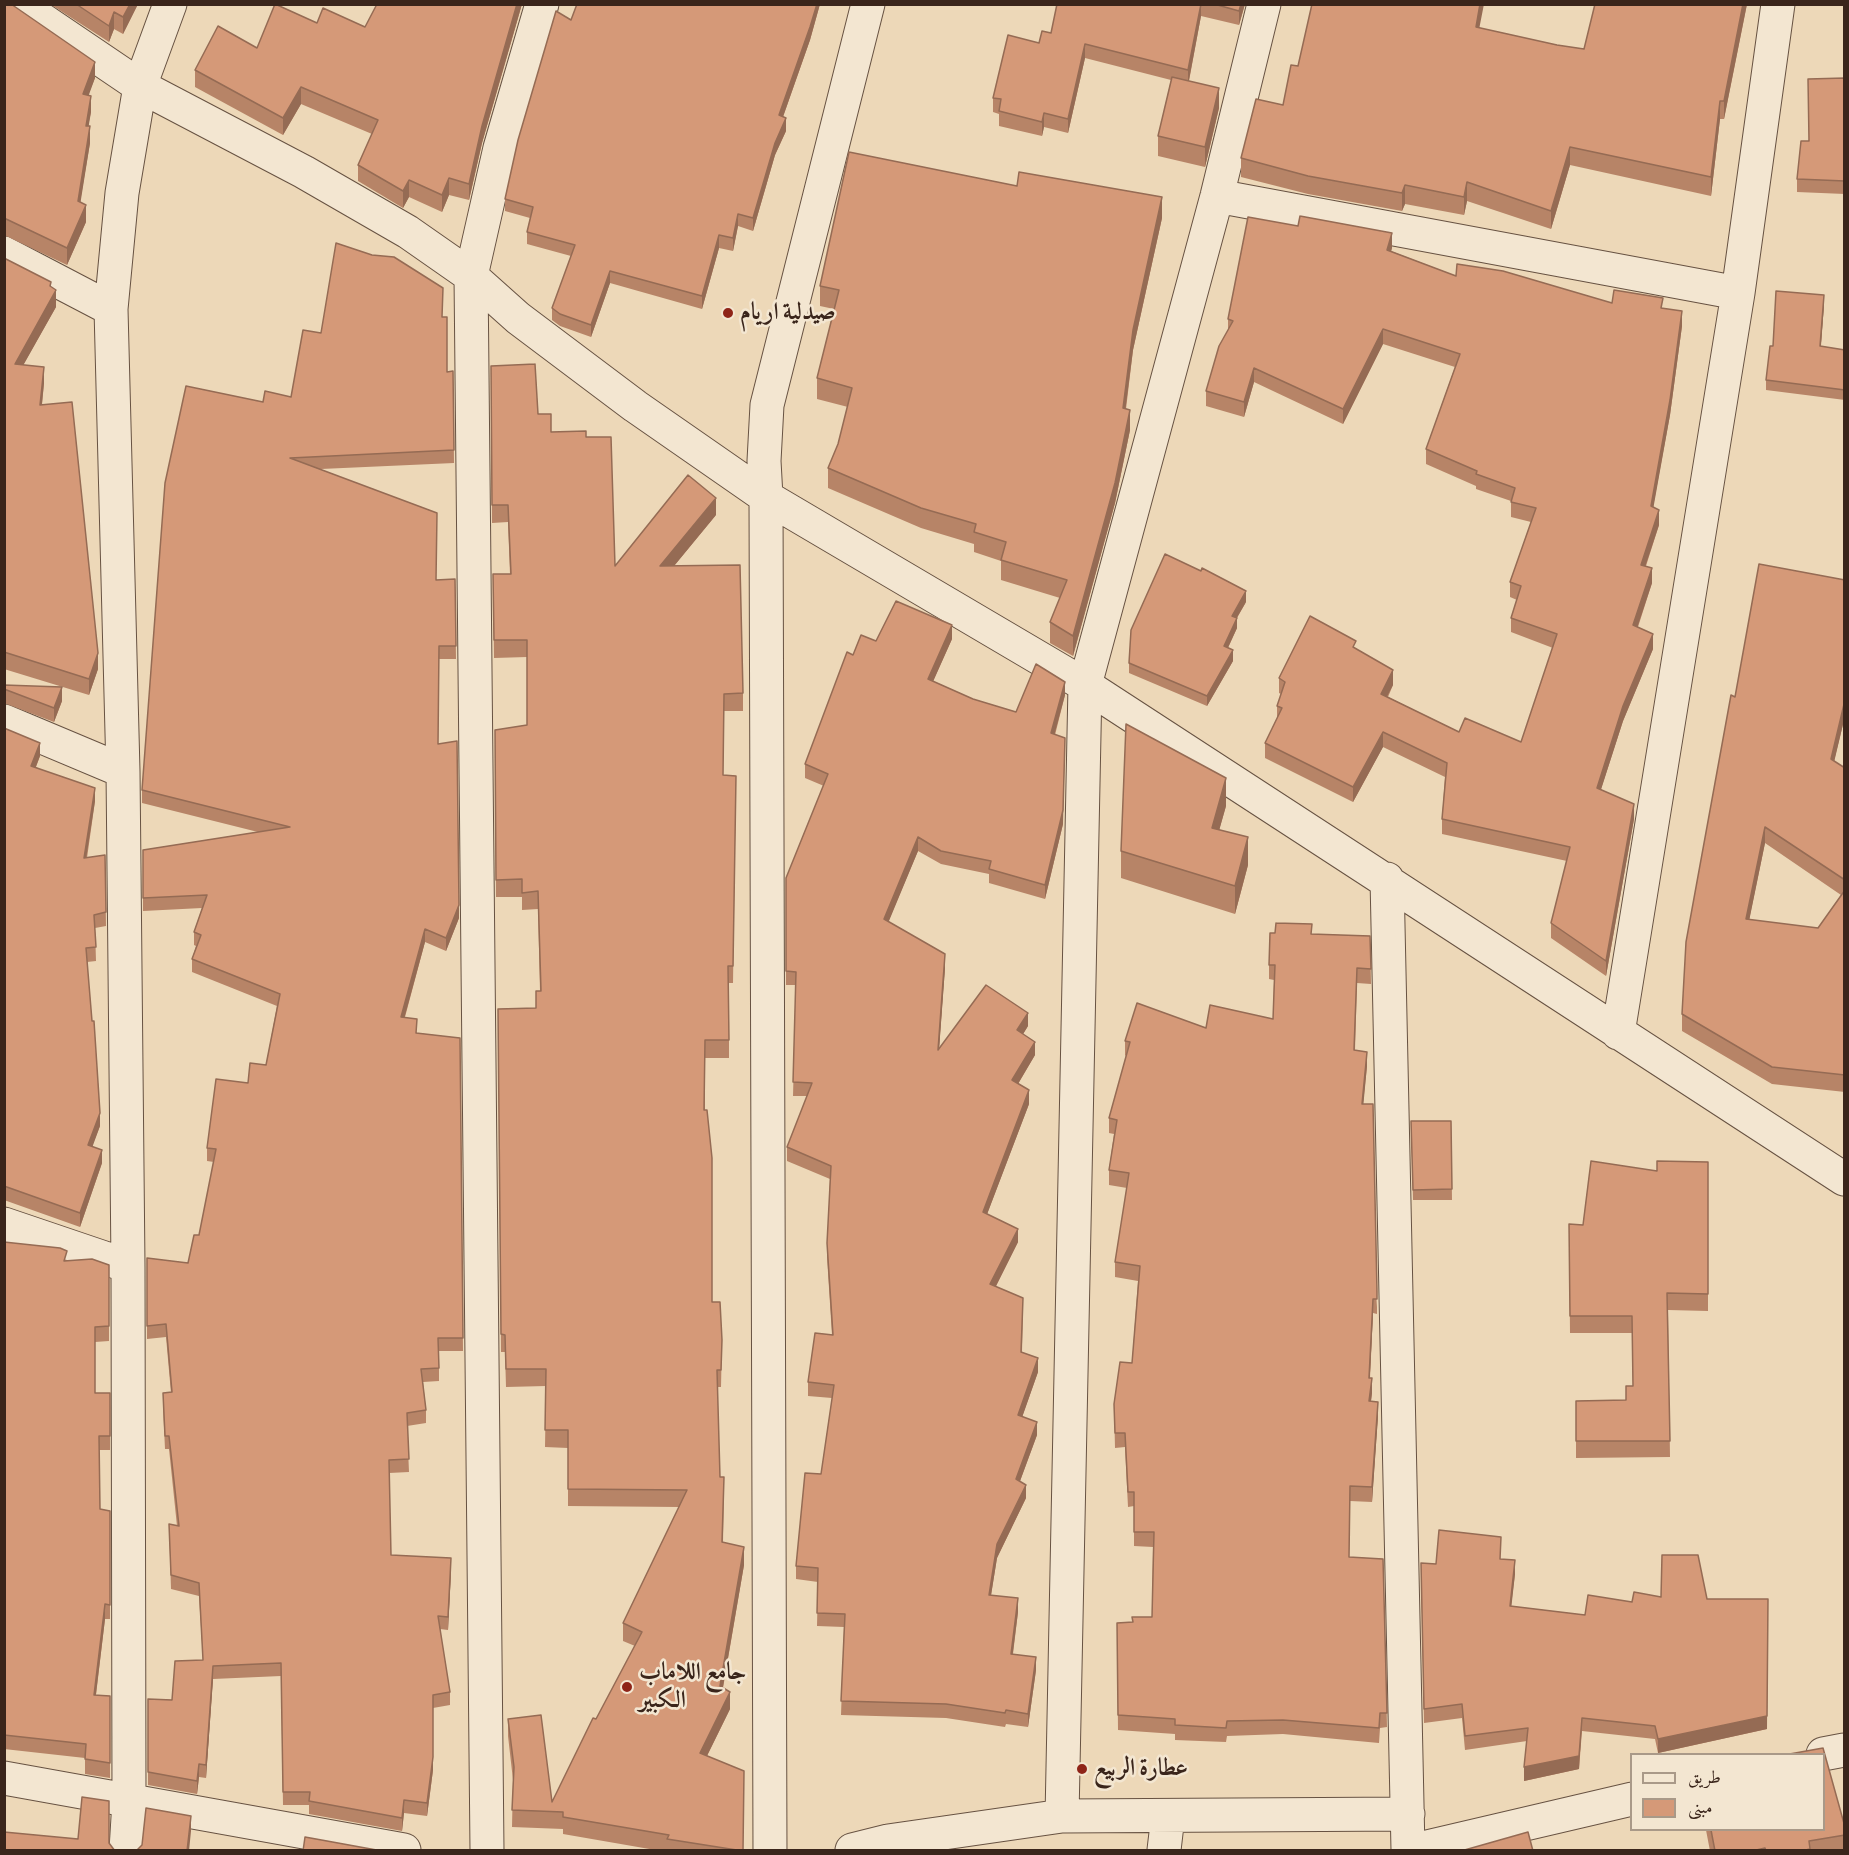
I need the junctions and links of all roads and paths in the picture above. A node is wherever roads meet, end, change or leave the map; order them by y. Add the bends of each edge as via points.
1 (19, 4) edge
2 (170, 4) edge
3 (542, 4) edge
4 (868, 4) edge
5 (1264, 4) edge
6 (1778, 4) edge
7 (140, 86) junction
8 (1217, 196) junction
9 (4, 252) edge
10 (471, 276) junction
11 (1738, 293) junction
12 (111, 309) junction
13 (766, 496) junction
14 (1085, 685) junction
15 (4, 721) edge
16 (123, 771) junction
17 (1387, 879) junction
18 (1618, 1033) junction
19 (1845, 1179) edge
20 (4, 1224) edge
21 (128, 1266) junction
22 (1845, 1750) edge
23 (1825, 1755) edge
24 (4, 1778) edge
25 (1630, 1799) edge
26 (129, 1801) junction
27 (1408, 1814) junction
28 (1062, 1816) junction
29 (1168, 1816) junction
30 (402, 1850) edge
31 (126, 1851) edge
32 (487, 1851) edge
33 (770, 1851) edge
34 (852, 1851) edge
35 (1164, 1851) edge
36 (1408, 1851) edge
37 (1414, 1851) edge

1 - 7 street
2 - 7 street
3 - 10 street via 500,148
4 - 13 street via 766,405
5 - 8 street
6 - 11 street
7 - 10 street via 408,232
7 - 12 street via 122,193
8 - 11 street
8 - 14 street
9 - 12 street
10 - 13 street via 518,318 635,406
10 - 32 street
11 - 18 street
12 - 16 street
13 - 14 street
13 - 33 street
14 - 17 street
14 - 28 street
15 - 16 street
16 - 21 street
17 - 18 street
17 - 27 street
18 - 19 street
20 - 21 street
21 - 26 street
22 - 23 street
24 - 26 street
25 - 37 street
26 - 30 street
26 - 31 street
27 - 29 street
27 - 36 street
28 - 29 street
28 - 34 street via 888,1841
29 - 35 street

